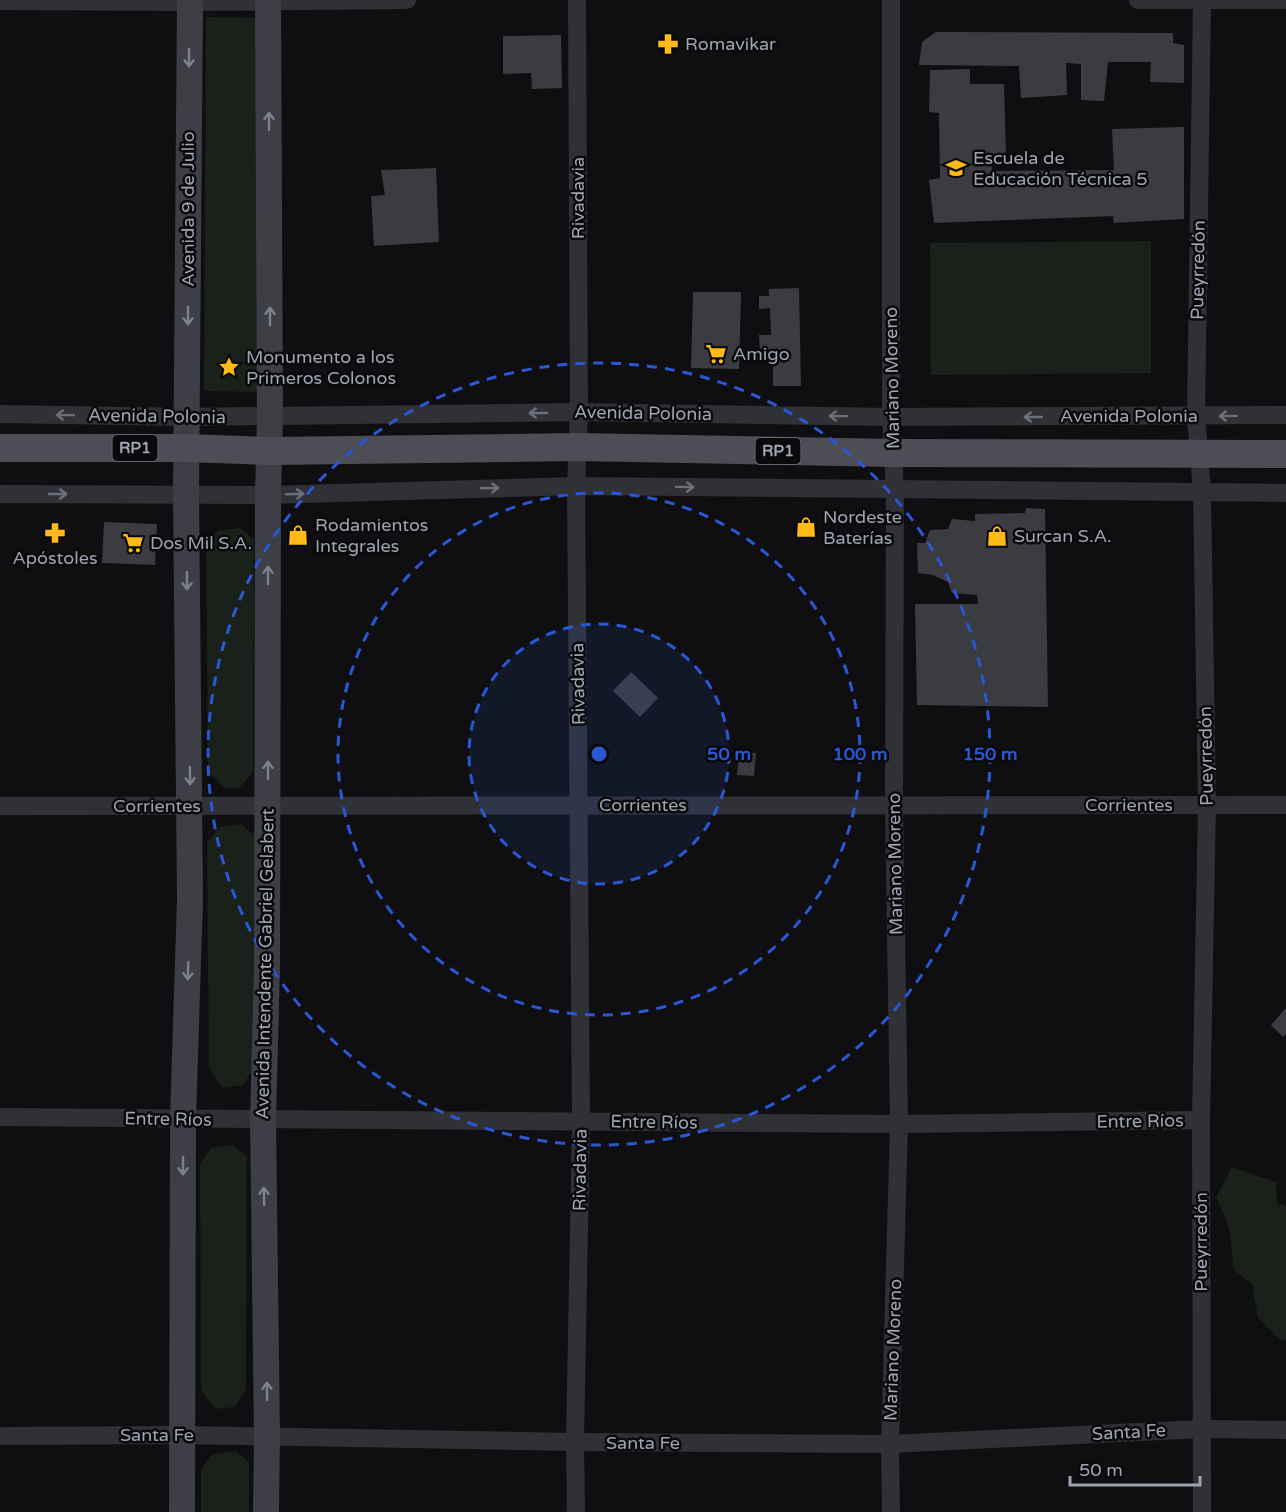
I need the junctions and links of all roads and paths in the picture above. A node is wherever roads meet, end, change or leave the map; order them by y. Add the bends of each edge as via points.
1 (406, 0) edge
2 (577, 0) edge
3 (891, 0) edge
4 (1138, 0) edge
5 (1202, 0) edge
6 (1286, 0) edge
7 (0, 1) edge
8 (190, 1) edge
9 (268, 1) edge
10 (579, 412) junction
11 (0, 414) edge
12 (1286, 415) edge
13 (1196, 416) junction
14 (187, 417) junction
15 (270, 417) junction
16 (891, 417) junction
17 (0, 447) edge
18 (578, 447) junction
19 (187, 448) junction
20 (270, 451) junction
21 (893, 453) junction
22 (1199, 454) junction
23 (1286, 454) edge
24 (576, 486) junction
25 (895, 490) junction
26 (1202, 492) junction
27 (1286, 493) edge
28 (0, 494) edge
29 (186, 495) junction
30 (268, 495) junction
31 (579, 805) junction
32 (894, 805) junction
33 (1207, 805) junction
34 (1286, 805) edge
35 (0, 806) edge
36 (267, 806) junction
37 (190, 807) junction
38 (0, 1117) edge
39 (183, 1119) junction
40 (263, 1120) junction
41 (1201, 1120) junction
42 (581, 1121) junction
43 (899, 1124) junction
44 (1201, 1429) junction
45 (1286, 1430) edge
46 (182, 1434) junction
47 (0, 1436) edge
48 (267, 1436) junction
49 (575, 1442) junction
50 (890, 1444) junction
51 (182, 1512) edge
52 (266, 1512) edge
53 (576, 1512) edge
54 (891, 1512) edge
55 (1202, 1512) edge

1 - 9 street
2 - 10 street, Rivadavia
3 - 16 street, Mariano Moreno
4 - 5 street
5 - 6 street
5 - 13 street, Pueyrredón
7 - 8 street
8 - 9 street
8 -> 14 main road, Avenida 9 de Julio
15 -> 9 main road
10 -> 15 street, Avenida Polonia
16 -> 10 street, Avenida Polonia
10 - 18 street, Rivadavia
14 -> 11 street, Avenida Polonia
12 -> 13 street, Avenida Polonia
13 -> 16 street, Avenida Polonia
13 - 22 street, Pueyrredón
14 - 15 street, Avenida Polonia
14 - 19 main road
15 - 20 main road, Avenida Intendente Gabriel Gelabert
16 - 21 street, Mariano Moreno
17 - 19 main road, Avenida Polonia / RP1
18 - 20 main road, Avenida Polonia / RP1
18 - 21 main road, Avenida Polonia / RP1
18 - 24 street, Rivadavia
19 - 20 main road, Avenida Polonia / RP1
19 - 29 main road
20 - 30 main road, Avenida Intendente Gabriel Gelabert
21 - 22 main road, Avenida Polonia / RP1
21 - 25 street, Mariano Moreno
22 - 23 main road, Avenida Polonia / RP1
22 - 26 street, Pueyrredón
24 -> 25 street
30 -> 24 street
24 - 31 street, Rivadavia
25 - 26 street
25 - 32 street, Mariano Moreno
26 - 27 street
26 - 33 street, Pueyrredón
28 -> 29 street
29 - 30 street
29 -> 37 main road
36 -> 30 main road, Avenida Intendente Gabriel Gelabert
31 - 32 street, Corrientes
31 - 36 street, Corrientes
31 - 42 street, Rivadavia
32 - 33 street, Corrientes
32 - 43 street, Mariano Moreno
33 - 34 street, Corrientes
33 - 41 street, Pueyrredón
35 - 37 street, Corrientes
36 - 37 street, Corrientes
36 - 40 main road, Avenida Intendente Gabriel Gelabert
37 -> 39 main road
38 - 39 street, Entre Ríos
39 - 40 street, Entre Ríos
39 -> 46 main road
40 - 42 street, Entre Ríos
48 -> 40 main road, Avenida Intendente Gabriel Gelabert
41 - 43 street, Entre Ríos
41 - 44 street, Pueyrredón
42 - 43 street, Entre Ríos
42 - 49 street, Rivadavia
43 - 50 street, Mariano Moreno
44 - 45 street, Santa Fe
44 - 50 street, Santa Fe
44 - 55 street, Pueyrredón
46 - 47 street, Santa Fe
46 - 48 street, Santa Fe
46 - 51 main road
48 - 49 street, Santa Fe
48 - 52 main road, Avenida Intendente Gabriel Gelabert
49 - 50 street, Santa Fe
49 - 53 street, Rivadavia
50 - 54 street, Mariano Moreno

